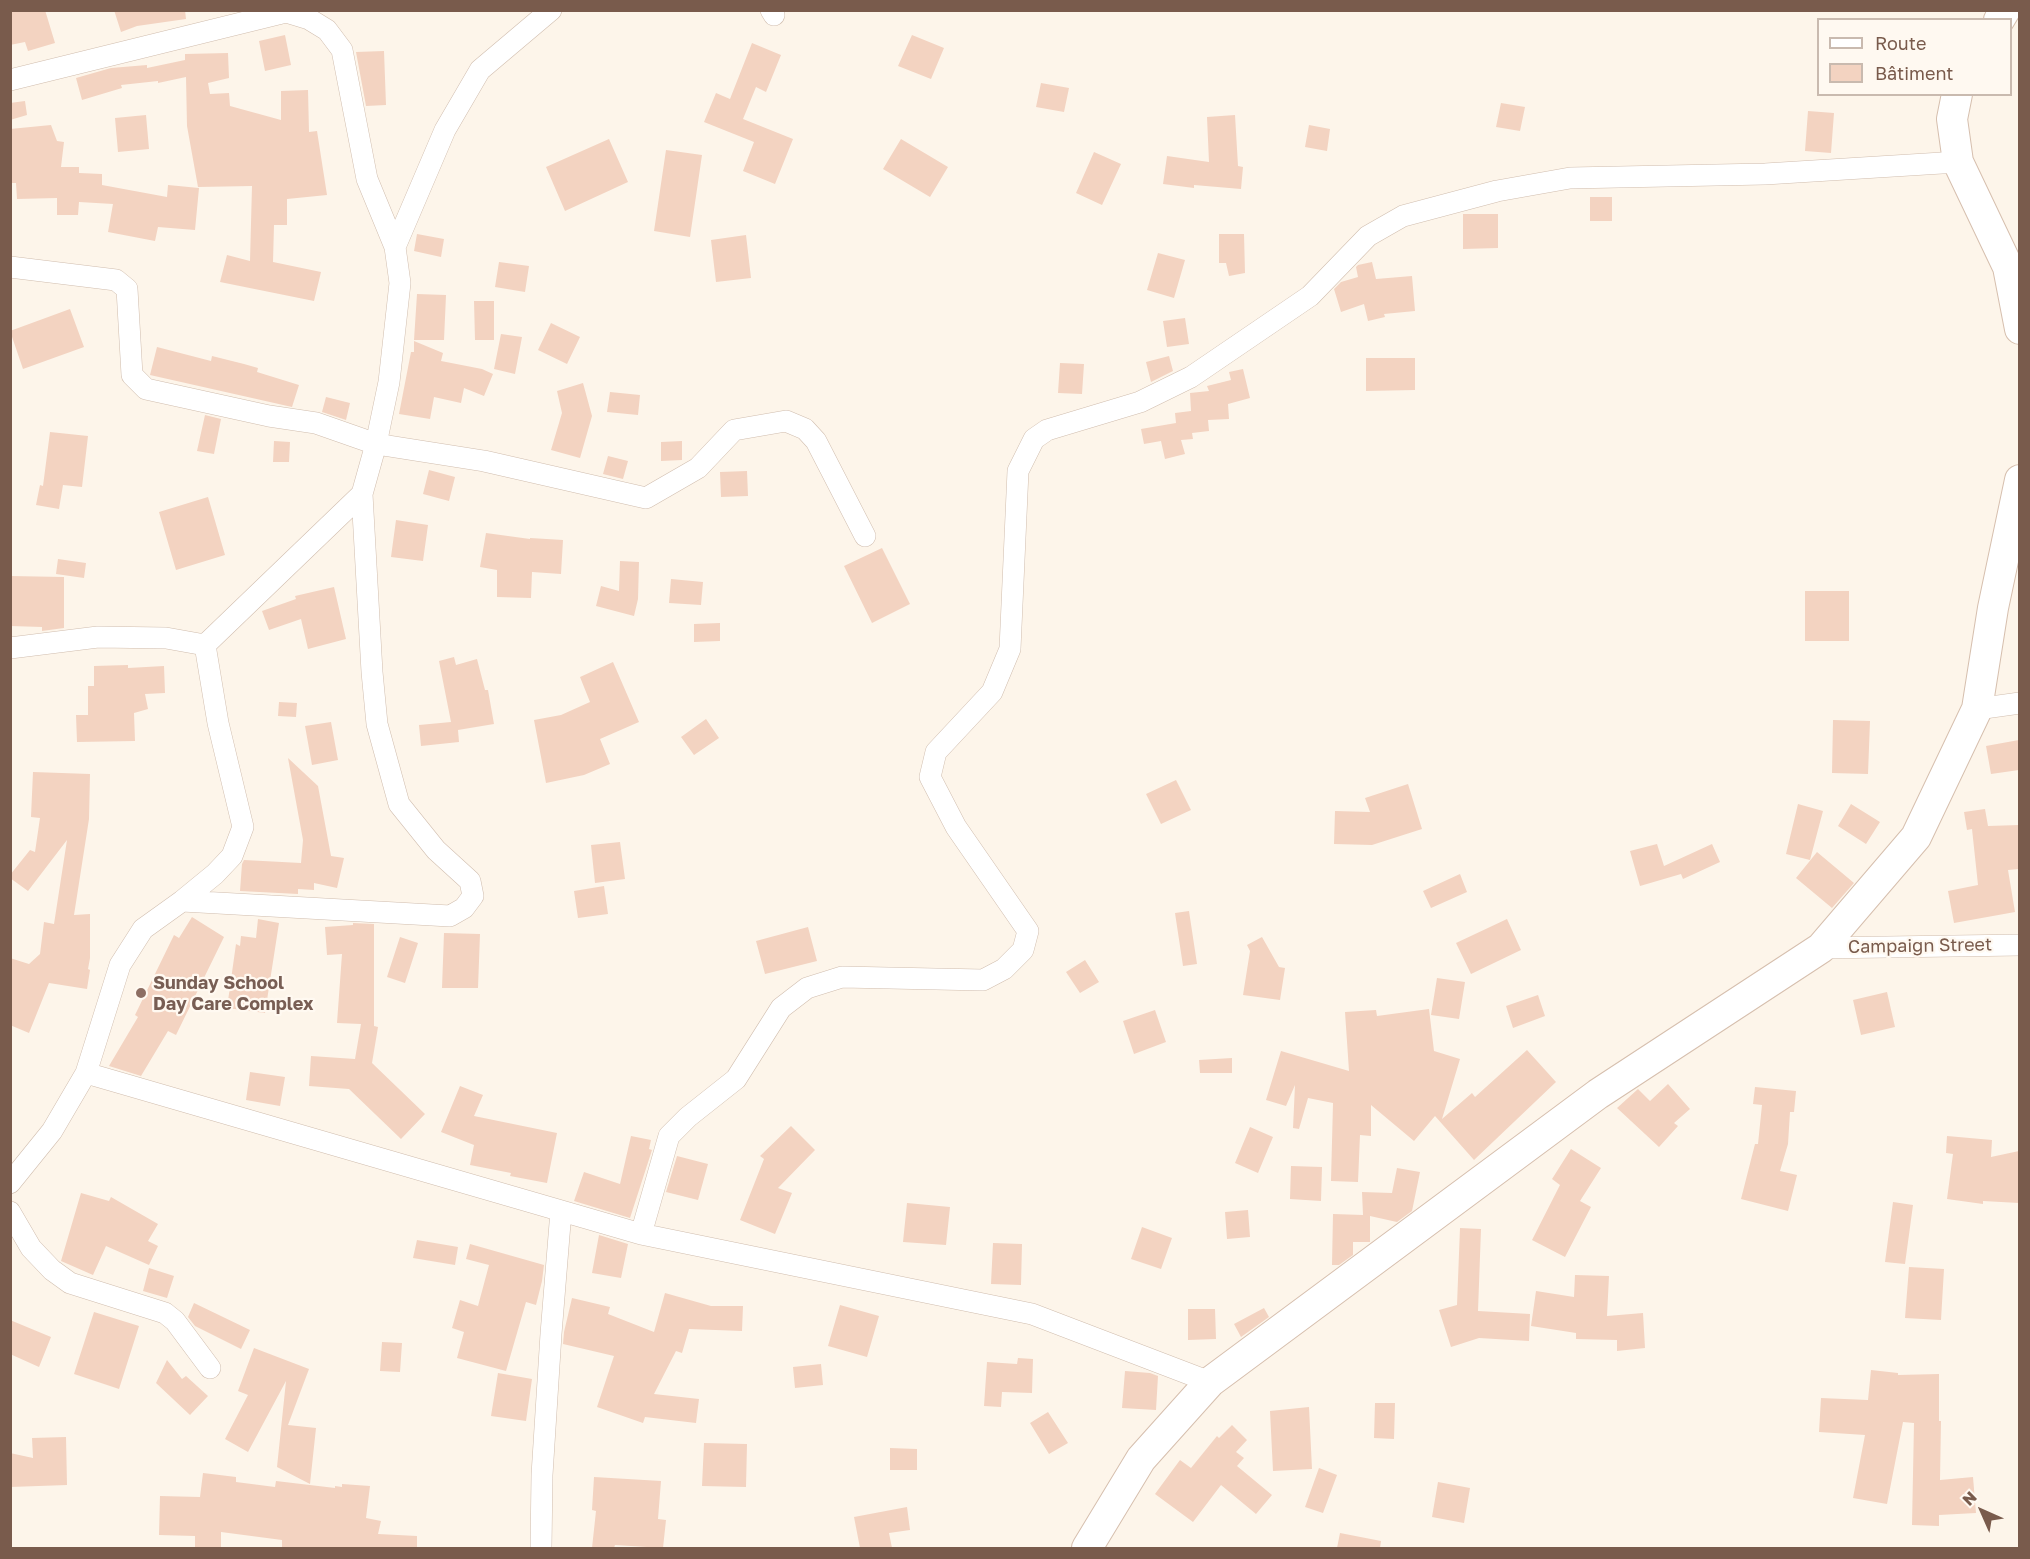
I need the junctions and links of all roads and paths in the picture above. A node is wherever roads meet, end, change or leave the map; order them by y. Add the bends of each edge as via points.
1 (551, 10) edge
2 (10, 80) edge
3 (1957, 96) edge
4 (1958, 162) junction
5 (395, 247) junction
6 (10, 267) edge
7 (2019, 329) edge
8 (376, 444) junction
9 (2019, 480) edge
10 (362, 494) junction
11 (865, 536) dead end
12 (205, 645) junction
13 (10, 648) edge
14 (2019, 703) edge
15 (1977, 709) junction
16 (182, 901) junction
17 (2019, 945) edge
18 (1821, 948) junction
19 (86, 1073) junction
20 (10, 1183) edge
21 (561, 1211) junction
22 (10, 1212) edge
23 (641, 1234) junction
24 (210, 1368) dead end
25 (1210, 1383) junction
26 (541, 1548) edge
27 (1087, 1548) edge

1 - 5 street via 480,70 445,130
2 - 5 street via 286,12 309,19 327,30 342,50 367,179
3 - 4 street via 1952,119
4 - 7 street via 2008,267
4 - 23 street via 1765,174 1570,178 1497,191 1403,216 1368,236 1310,296 1191,377 1140,402 1047,430 1034,439 1018,471 1010,649 992,692 936,752 930,777 956,827 1028,931 1023,950 1004,969 983,980 842,977 807,987 781,1008 736,1079 669,1136
5 - 8 street via 400,283 389,382
6 - 8 street via 116,280 127,289 132,375 146,390 316,423
8 - 10 street
8 - 11 street via 484,461 646,498 698,468 734,430 786,421 805,429 816,441
9 - 15 street
10 - 12 street
10 - 16 street via 377,724 399,804 436,849 470,881 472,896 464,908 450,916
12 - 13 street via 166,638 98,637
12 - 16 street via 218,723 243,827 232,856
14 - 15 street
15 - 18 street via 1916,837
16 - 19 street via 143,929 120,965
17 - 18 street, Campaign Street
18 - 25 street via 1598,1094
19 - 20 street via 52,1131
19 - 21 street
21 - 23 street
21 - 26 street via 550,1334
22 - 24 street via 31,1248 52,1270 70,1283 165,1313
23 - 25 street via 1032,1314
25 - 27 street via 1141,1458

